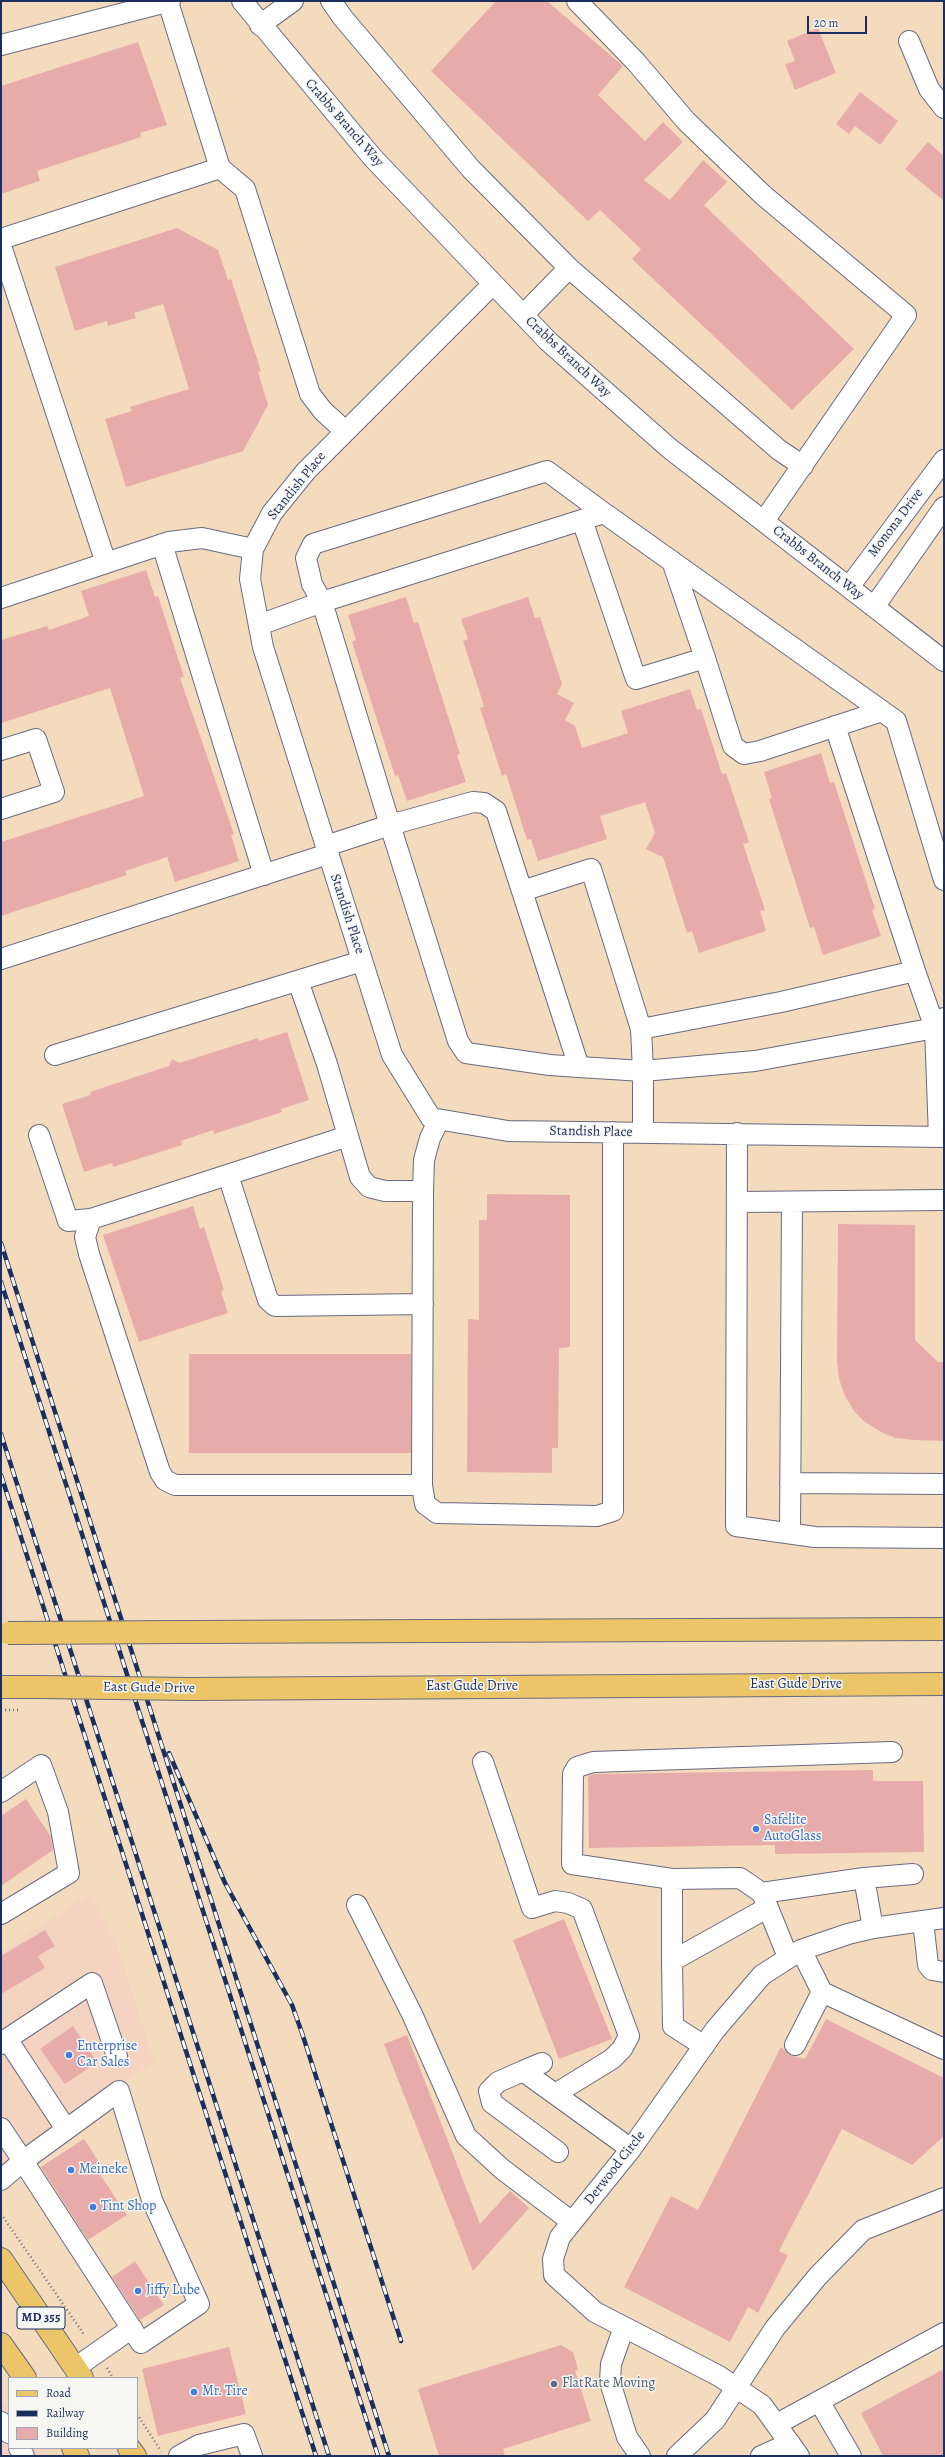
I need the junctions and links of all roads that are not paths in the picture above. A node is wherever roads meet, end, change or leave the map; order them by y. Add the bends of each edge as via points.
1 (242, 1) edge
2 (293, 1) edge
3 (331, 1) edge
4 (577, 1) edge
5 (169, 2) edge
6 (260, 25) junction
7 (909, 41) dead end
8 (1, 45) edge
9 (944, 108) edge
10 (220, 168) junction
11 (1, 239) edge
12 (1, 246) edge
13 (569, 268) junction
14 (492, 285) junction
15 (523, 315) junction
16 (345, 431) junction
17 (944, 460) edge
18 (803, 466) junction
19 (944, 507) edge
20 (604, 513) junction
21 (582, 520) junction
22 (764, 521) junction
23 (162, 544) junction
24 (253, 549) junction
25 (672, 561) junction
26 (106, 563) junction
27 (849, 587) junction
28 (1, 598) edge
29 (322, 602) junction
30 (874, 607) junction
31 (259, 625) junction
32 (705, 658) junction
33 (944, 660) edge
34 (882, 711) junction
35 (834, 726) junction
36 (1, 750) edge
37 (1, 809) edge
38 (390, 825) junction
39 (327, 850) junction
40 (264, 875) junction
41 (944, 880) edge
42 (522, 890) junction
43 (1, 959) edge
44 (362, 961) junction
45 (915, 971) junction
46 (298, 981) junction
47 (940, 1023) edge
48 (641, 1029) junction
49 (55, 1055) dead end
50 (579, 1067) junction
51 (643, 1071) junction
52 (439, 1120) junction
53 (613, 1132) junction
54 (643, 1133) junction
55 (737, 1133) junction
56 (39, 1135) dead end
57 (348, 1136) junction
58 (941, 1137) edge
59 (228, 1175) junction
60 (423, 1191) junction
61 (944, 1200) edge
62 (738, 1202) junction
63 (792, 1202) junction
64 (91, 1219) junction
65 (423, 1304) junction
66 (790, 1483) junction
67 (944, 1484) edge
68 (422, 1485) junction
69 (790, 1533) junction
70 (944, 1538) edge
71 (944, 1629) edge
72 (4, 1633) edge
73 (944, 1684) edge
74 (1, 1687) edge
75 (892, 1752) dead end
76 (483, 1762) dead end
77 (1, 1792) edge
78 (914, 1874) dead end
79 (864, 1878) junction
80 (672, 1879) junction
81 (765, 1900) junction
82 (357, 1906) dead end
83 (1, 1914) edge
84 (944, 1918) edge
85 (923, 1921) junction
86 (873, 1928) junction
87 (795, 1953) junction
88 (672, 1961) junction
89 (944, 1972) edge
90 (822, 1992) junction
91 (4, 2041) edge
92 (795, 2045) dead end
93 (704, 2046) junction
94 (944, 2049) edge
95 (117, 2056) dead end
96 (542, 2063) dead end
97 (523, 2071) junction
98 (555, 2094) junction
99 (1, 2128) edge
100 (66, 2129) junction
101 (631, 2149) junction
102 (558, 2152) dead end
103 (23, 2161) junction
104 (1, 2180) edge
105 (944, 2198) edge
106 (572, 2222) junction
107 (1, 2259) edge
108 (624, 2327) junction
109 (132, 2328) junction
110 (944, 2333) edge
111 (1, 2344) edge
112 (78, 2373) edge
113 (24, 2377) edge
114 (736, 2387) junction
115 (819, 2401) junction
116 (1, 2422) edge
117 (777, 2424) junction
118 (8, 2432) edge
119 (795, 2449) edge
120 (202, 2451) edge
121 (179, 2456) edge
122 (252, 2456) edge
123 (640, 2456) edge
124 (677, 2456) edge
125 (761, 2456) edge
126 (851, 2456) edge

1 - 6 street, Crabbs Branch Way
2 - 6 street
3 - 13 street via 471,169
4 - 18 street via 636,62 686,121 763,195 906,315
5 - 8 street
5 - 10 street
6 - 14 street, Crabbs Branch Way via 373,158
7 - 9 street via 929,89
10 - 11 street
10 - 16 street via 245,189 310,394 323,411
12 - 26 street
13 - 15 street
13 - 18 street via 779,450
14 - 15 street, Crabbs Branch Way
14 - 16 street, Standish Place
15 - 22 street, Crabbs Branch Way via 548,341 669,448
16 - 24 street, Standish Place via 306,470 272,513
17 - 27 street, Monona Drive
18 - 22 street
19 - 30 street, Monona Drive
20 - 21 street
20 - 25 street
20 - 29 street via 546,471 320,541 313,544 306,558 312,584
21 - 29 street
21 - 32 street via 636,679
22 - 27 street, Crabbs Branch Way
23 - 24 street via 202,538
23 - 26 street
23 - 40 street
24 - 31 street, Standish Place via 250,578
25 - 32 street
25 - 34 street
26 - 28 street
27 - 30 street, Crabbs Branch Way
29 - 31 street
29 - 38 street
30 - 33 street, Crabbs Branch Way
31 - 39 street, Standish Place via 263,647
32 - 35 street via 733,746 744,754
34 - 35 street
34 - 41 street via 896,721
35 - 45 street
36 - 37 street via 36,739 54,792
38 - 39 street
38 - 42 street via 473,802 484,802 496,811
38 - 50 street via 458,1041 466,1053 550,1066
39 - 40 street
39 - 44 street, Standish Place
40 - 43 street
42 - 48 street via 591,869
42 - 50 street
44 - 46 street
44 - 52 street, Standish Place via 392,1055 431,1118
45 - 47 street
45 - 48 street via 781,1002
46 - 49 street
46 - 57 street via 327,1064
47 - 51 street via 755,1061
47 - 58 street
48 - 51 street
50 - 51 street
51 - 54 street
52 - 53 street, Standish Place via 508,1131
52 - 60 street via 430,1138 424,1160
53 - 54 street, Standish Place
53 - 68 street via 613,1511 597,1516 437,1513 425,1504
54 - 55 street, Standish Place
55 - 58 street, Standish Place
55 - 62 street
56 - 64 street via 68,1222
57 - 59 street
57 - 60 street via 360,1177 369,1187 385,1191
59 - 64 street
59 - 65 street via 268,1300 275,1306
60 - 65 street
61 - 63 street
62 - 63 street
62 - 69 street via 736,1526
63 - 66 street
64 - 68 street via 85,1237 89,1254 160,1472 165,1480 175,1485
65 - 68 street
66 - 67 street
66 - 69 street
69 - 70 street via 815,1537
71 - 72 main road, bridge
73 - 74 main road, East Gude Drive, bridge via 190,1689
75 - 80 street via 593,1762 577,1767 573,1774 572,1864
76 - 98 street via 532,1908 555,1901 582,1909 629,2036 622,2049 612,2059
77 - 83 street via 41,1765 58,1812 68,1873
78 - 79 street
79 - 81 street
79 - 86 street
80 - 81 street via 740,1878
80 - 88 street
81 - 87 street
81 - 88 street
82 - 106 street via 412,2014 466,2136 502,2169
84 - 85 street, Derwood Circle
85 - 86 street, Derwood Circle
85 - 89 street via 928,1964 932,1970
86 - 87 street, Derwood Circle via 840,1936
87 - 90 street
87 - 93 street, Derwood Circle via 762,1975
88 - 93 street via 673,2026
90 - 92 street
90 - 94 street
91 - 95 street via 92,1983
91 - 100 street
93 - 101 street, Derwood Circle
96 - 97 street
97 - 98 street
97 - 102 street via 498,2082 489,2091 492,2103
98 - 101 street
99 - 103 street
100 - 103 street
100 - 109 street via 119,2091 152,2200 199,2304 141,2342
101 - 106 street, Derwood Circle
103 - 104 street
103 - 109 street
105 - 114 street via 863,2230 818,2276 775,2328
106 - 108 street, Derwood Circle via 560,2237 553,2259 554,2275 595,2312
107 - 112 main road, MD 355
108 - 114 street, Derwood Circle
108 - 123 street via 611,2364 610,2382 627,2437
109 - 112 street via 97,2353
110 - 115 street
111 - 113 main road
114 - 117 street, Derwood Circle via 762,2405
114 - 124 street via 715,2420
115 - 117 street
115 - 126 street
116 - 118 street
117 - 119 street, Derwood Circle
119 - 125 street
120 - 121 street
120 - 122 street via 244,2434

